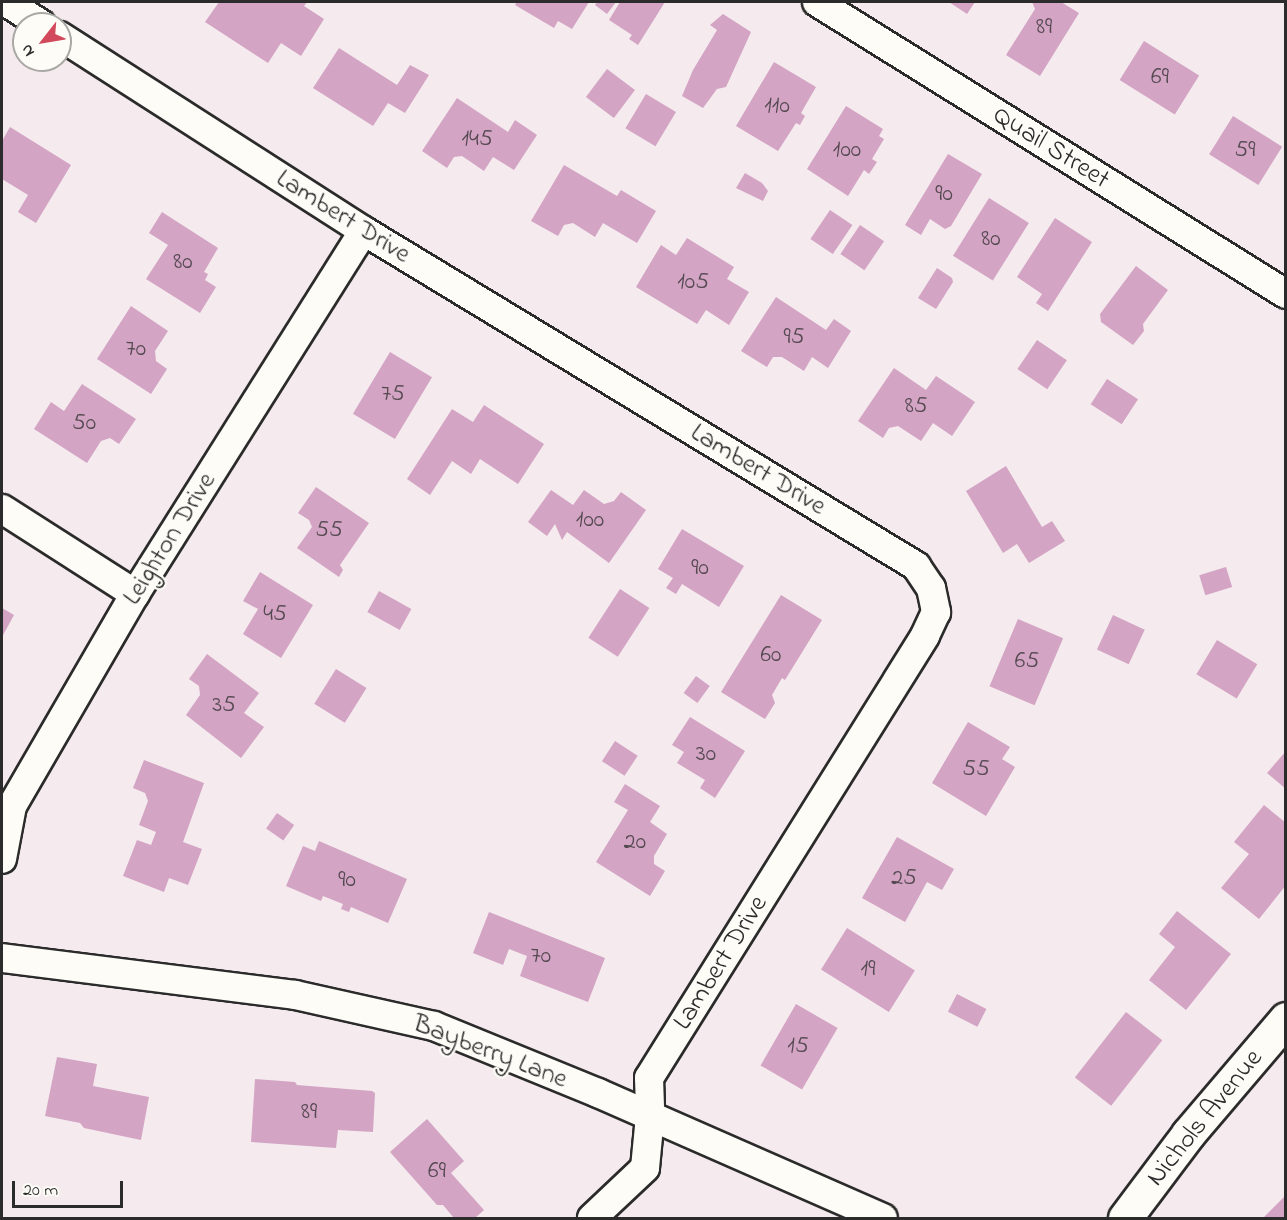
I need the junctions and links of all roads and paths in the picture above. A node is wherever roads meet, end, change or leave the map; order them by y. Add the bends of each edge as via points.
1 (6, 2) edge
2 (817, 2) edge
3 (22, 12) edge
4 (72, 44) edge
5 (364, 231) junction
6 (1286, 294) edge
7 (2, 509) edge
8 (135, 594) junction
9 (2, 859) edge
10 (2, 958) edge
11 (1286, 1019) edge
12 (650, 1116) junction
13 (592, 1218) edge
14 (883, 1218) edge
15 (1125, 1218) edge

1 - 3 street
2 - 6 street, Quail Street
4 - 5 street, Lambert Drive
5 - 8 street, Leighton Drive
5 - 12 street, Lambert Drive via 916,566 931,588 936,612 925,636 650,1078
7 - 8 street
8 - 9 street, Leighton Drive via 12,806
10 - 12 street, Bayberry Lane via 295,995 434,1026
11 - 15 main road, Nichols Avenue via 1188,1134
12 - 13 street, Lambert Drive via 645,1168
12 - 14 street, Bayberry Lane

